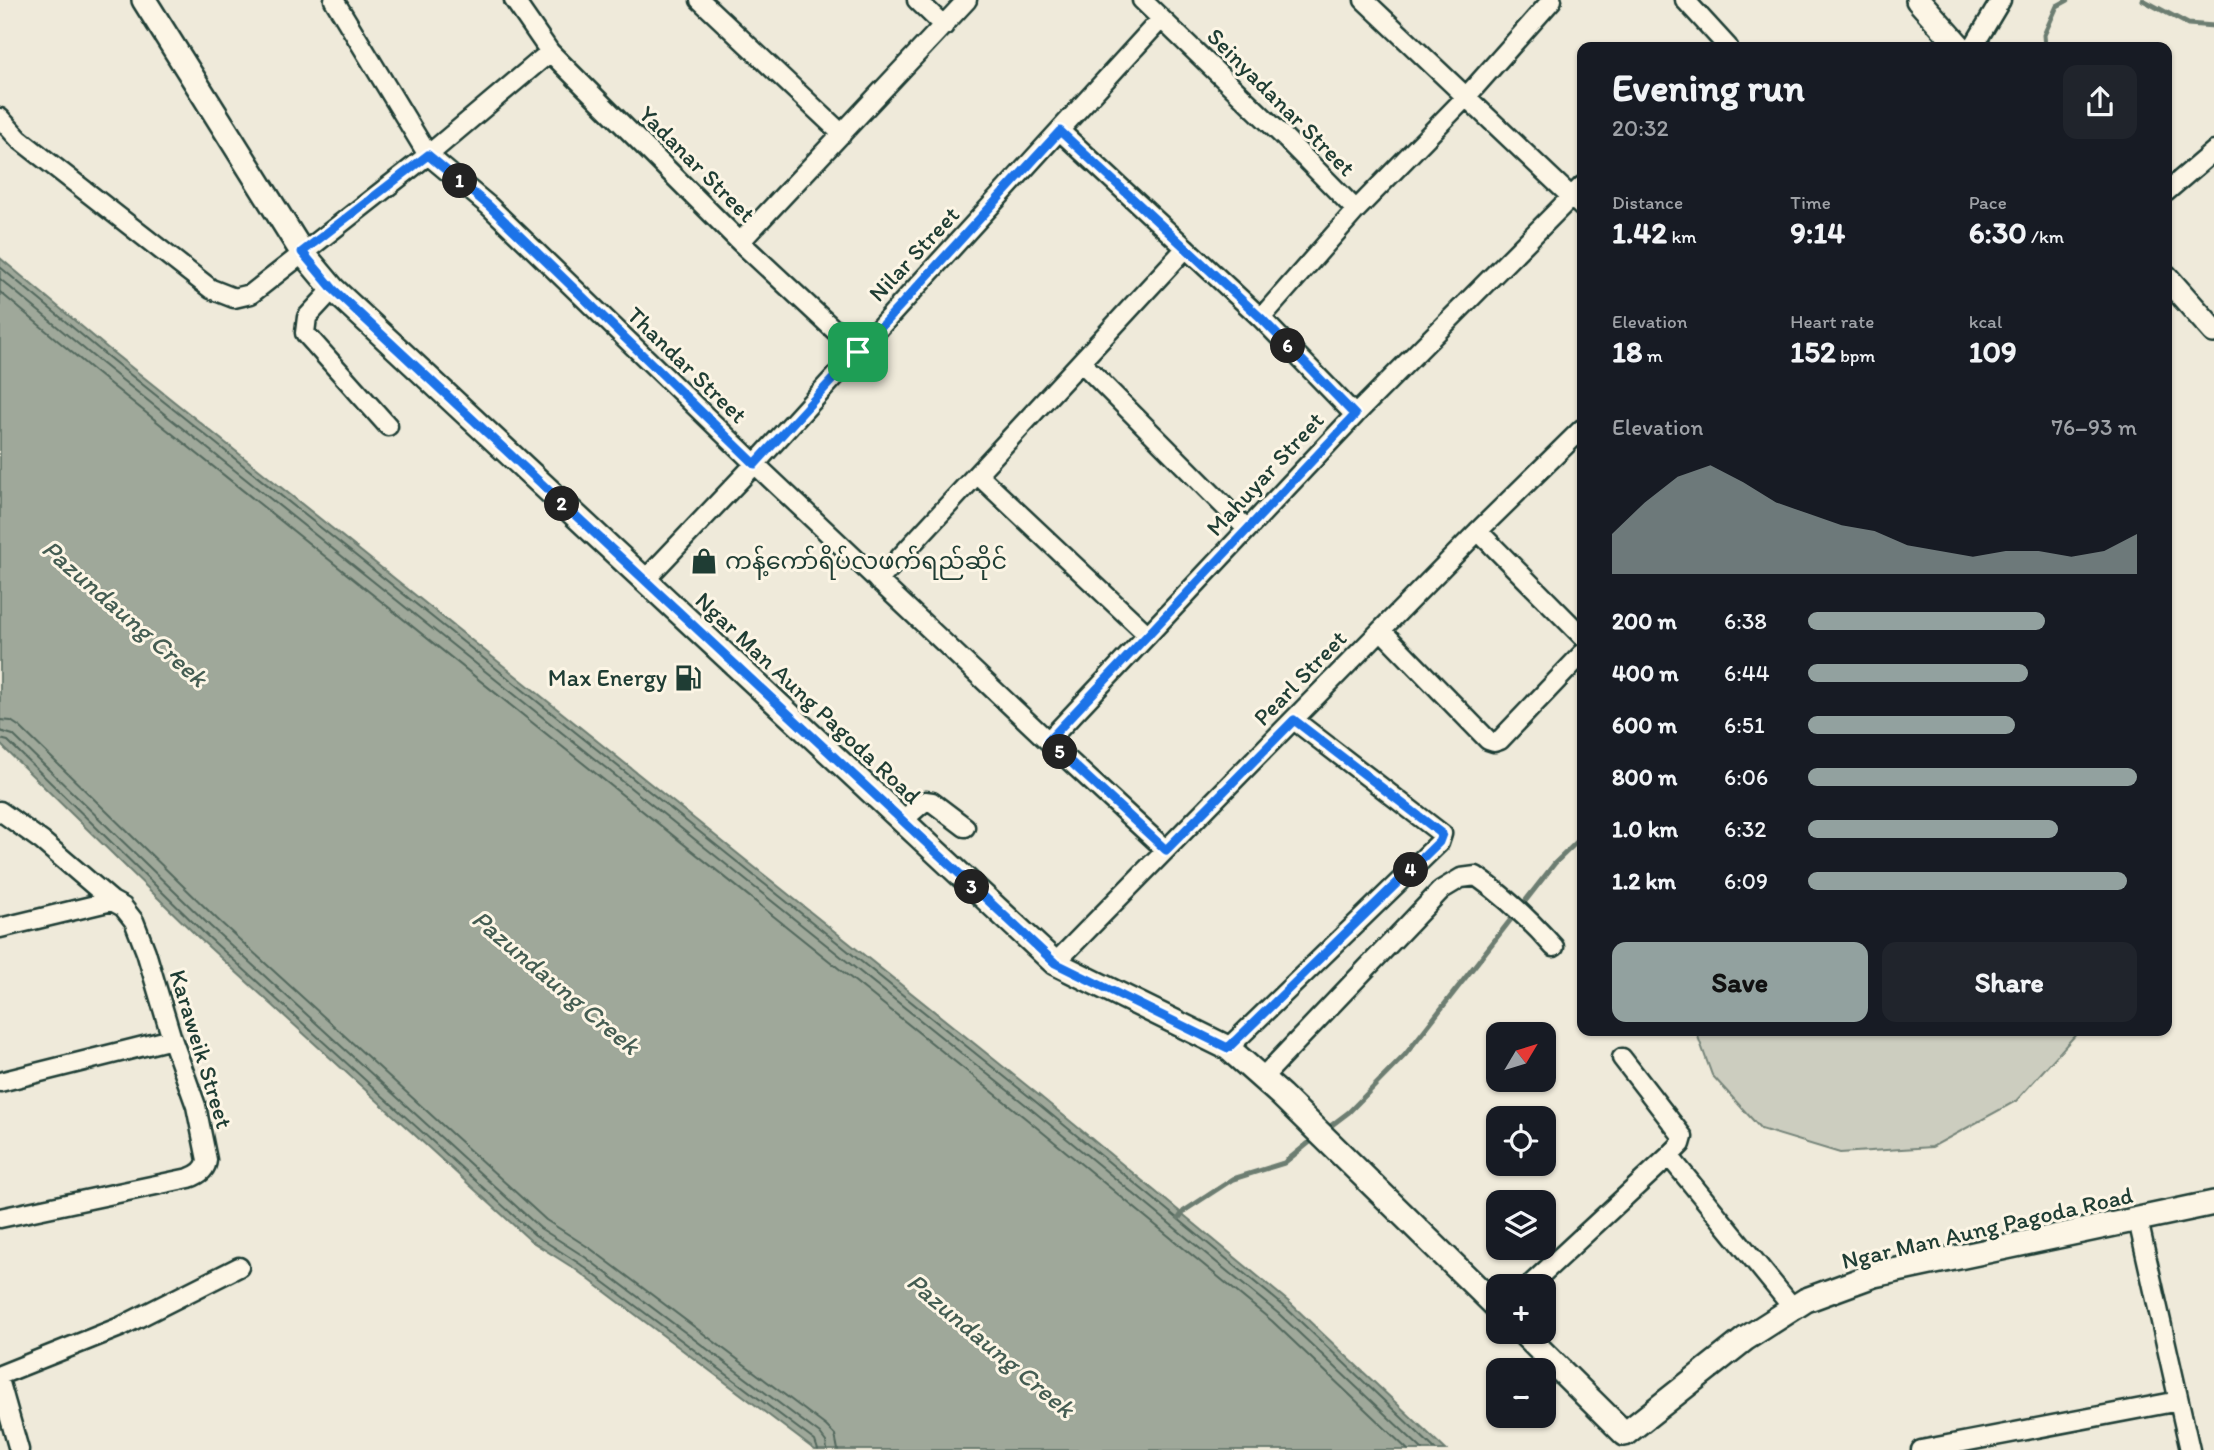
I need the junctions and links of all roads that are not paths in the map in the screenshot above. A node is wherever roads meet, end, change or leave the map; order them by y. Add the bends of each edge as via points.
1 (144, 0) edge
2 (334, 0) edge
3 (514, 0) edge
4 (700, 0) edge
5 (917, 0) edge
6 (967, 0) edge
7 (1142, 0) edge
8 (1364, 0) edge
9 (1552, 0) edge
10 (1685, 0) edge
11 (1917, 0) edge
12 (2001, 0) edge
13 (1161, 19) junction
14 (944, 26) junction
15 (1719, 42) edge
16 (1955, 42) edge
17 (1976, 42) edge
18 (550, 52) junction
19 (1466, 97) junction
20 (0, 118) edge
21 (1060, 131) junction
22 (842, 134) junction
23 (2214, 151) edge
24 (428, 155) junction
25 (2172, 187) edge
26 (1577, 196) edge
27 (1577, 198) edge
28 (1356, 210) junction
29 (740, 242) junction
30 (1186, 248) junction
31 (302, 252) junction
32 (2172, 284) edge
33 (333, 289) junction
34 (1261, 318) junction
35 (2214, 331) edge
36 (858, 352) junction
37 (1081, 362) junction
38 (1355, 415) junction
39 (388, 426) dead end
40 (1577, 434) edge
41 (755, 464) junction
42 (977, 474) junction
43 (1247, 529) junction
44 (1478, 531) junction
45 (644, 581) junction
46 (878, 581) junction
47 (1381, 630) junction
48 (1577, 631) edge
49 (1147, 635) junction
50 (1577, 659) edge
51 (1294, 720) junction
52 (1048, 741) junction
53 (0, 811) edge
54 (902, 821) junction
55 (965, 827) dead end
56 (1166, 850) junction
57 (112, 901) junction
58 (0, 928) edge
59 (1554, 947) dead end
60 (1055, 963) junction
61 (172, 1039) junction
62 (1228, 1048) junction
63 (1622, 1058) dead end
64 (1262, 1078) junction
65 (0, 1082) edge
66 (1669, 1156) junction
67 (2214, 1203) edge
68 (0, 1218) edge
69 (2138, 1220) junction
70 (239, 1267) dead end
71 (1542, 1274) edge
72 (1486, 1296) edge
73 (1793, 1308) junction
74 (1534, 1344) edge
75 (0, 1375) edge
76 (0, 1383) edge
77 (2179, 1401) junction
78 (19, 1450) edge
79 (1921, 1450) edge
80 (2190, 1450) edge

1 - 31 main road, Ngar Man Aung Pagoda Road
2 - 24 street, Thandar Street
3 - 18 street, Yadanar Street
4 - 22 street
5 - 14 street
6 - 14 street
7 - 13 street, Seinyadanar Street
8 - 19 street
9 - 19 street
10 - 15 street
11 - 16 main road
12 - 17 street
13 - 21 street, Nilar Street
13 - 28 street, Seinyadanar Street
14 - 22 street
18 - 24 street
18 - 29 street, Yadanar Street
19 - 26 street
19 - 28 street
20 - 31 street via 19,139 211,289 234,298 251,294
21 - 30 street
21 - 36 street, Nilar Street
22 - 29 street
23 - 25 street
24 - 31 street
24 - 41 street, Thandar Street via 489,206
27 - 38 street, Mahuyar Street
28 - 34 street
29 - 36 street, Yadanar Street
30 - 34 street
30 - 37 street
31 - 33 main road, Ngar Man Aung Pagoda Road
32 - 35 main road
33 - 39 street via 307,317 305,333
33 - 45 main road, Ngar Man Aung Pagoda Road
34 - 38 street
36 - 41 street, Nilar Street
37 - 42 street
37 - 43 street
38 - 43 street, Mahuyar Street
40 - 44 street, Pearl Street
41 - 45 street, Nilar Street
41 - 46 street, Thandar Street
42 - 46 street
42 - 49 street
43 - 49 street, Mahuyar Street
44 - 47 street, Pearl Street
44 - 48 street
45 - 54 main road, Ngar Man Aung Pagoda Road
46 - 52 street, Thandar Street
47 - 50 street via 1494,742
47 - 51 street, Pearl Street
49 - 52 street, Mahuyar Street
51 - 56 street, Pearl Street
51 - 62 street via 1442,834 1430,852
52 - 56 street, Thandar Street
53 - 57 street, Karaweik Street
54 - 55 street via 925,801
54 - 60 main road, Ngar Man Aung Pagoda Road
56 - 60 street, Pearl Street
57 - 58 street
57 - 61 street, Karaweik Street via 134,921
59 - 64 street via 1511,902 1476,876 1461,878 1441,890
60 - 62 main road, Ngar Man Aung Pagoda Road
61 - 65 street
61 - 68 street, Karaweik Street via 197,1106 205,1168 189,1178
62 - 64 main road, Ngar Man Aung Pagoda Road
63 - 66 street via 1683,1137
64 - 72 main road, Ngar Man Aung Pagoda Road
66 - 71 street
66 - 73 street
67 - 69 main road, Ngar Man Aung Pagoda Road
69 - 73 main road, Ngar Man Aung Pagoda Road via 1874,1276
69 - 77 street
70 - 75 street via 120,1327
73 - 74 main road, Ngar Man Aung Pagoda Road via 1745,1339 1625,1434
76 - 78 street
77 - 79 street
77 - 80 street

